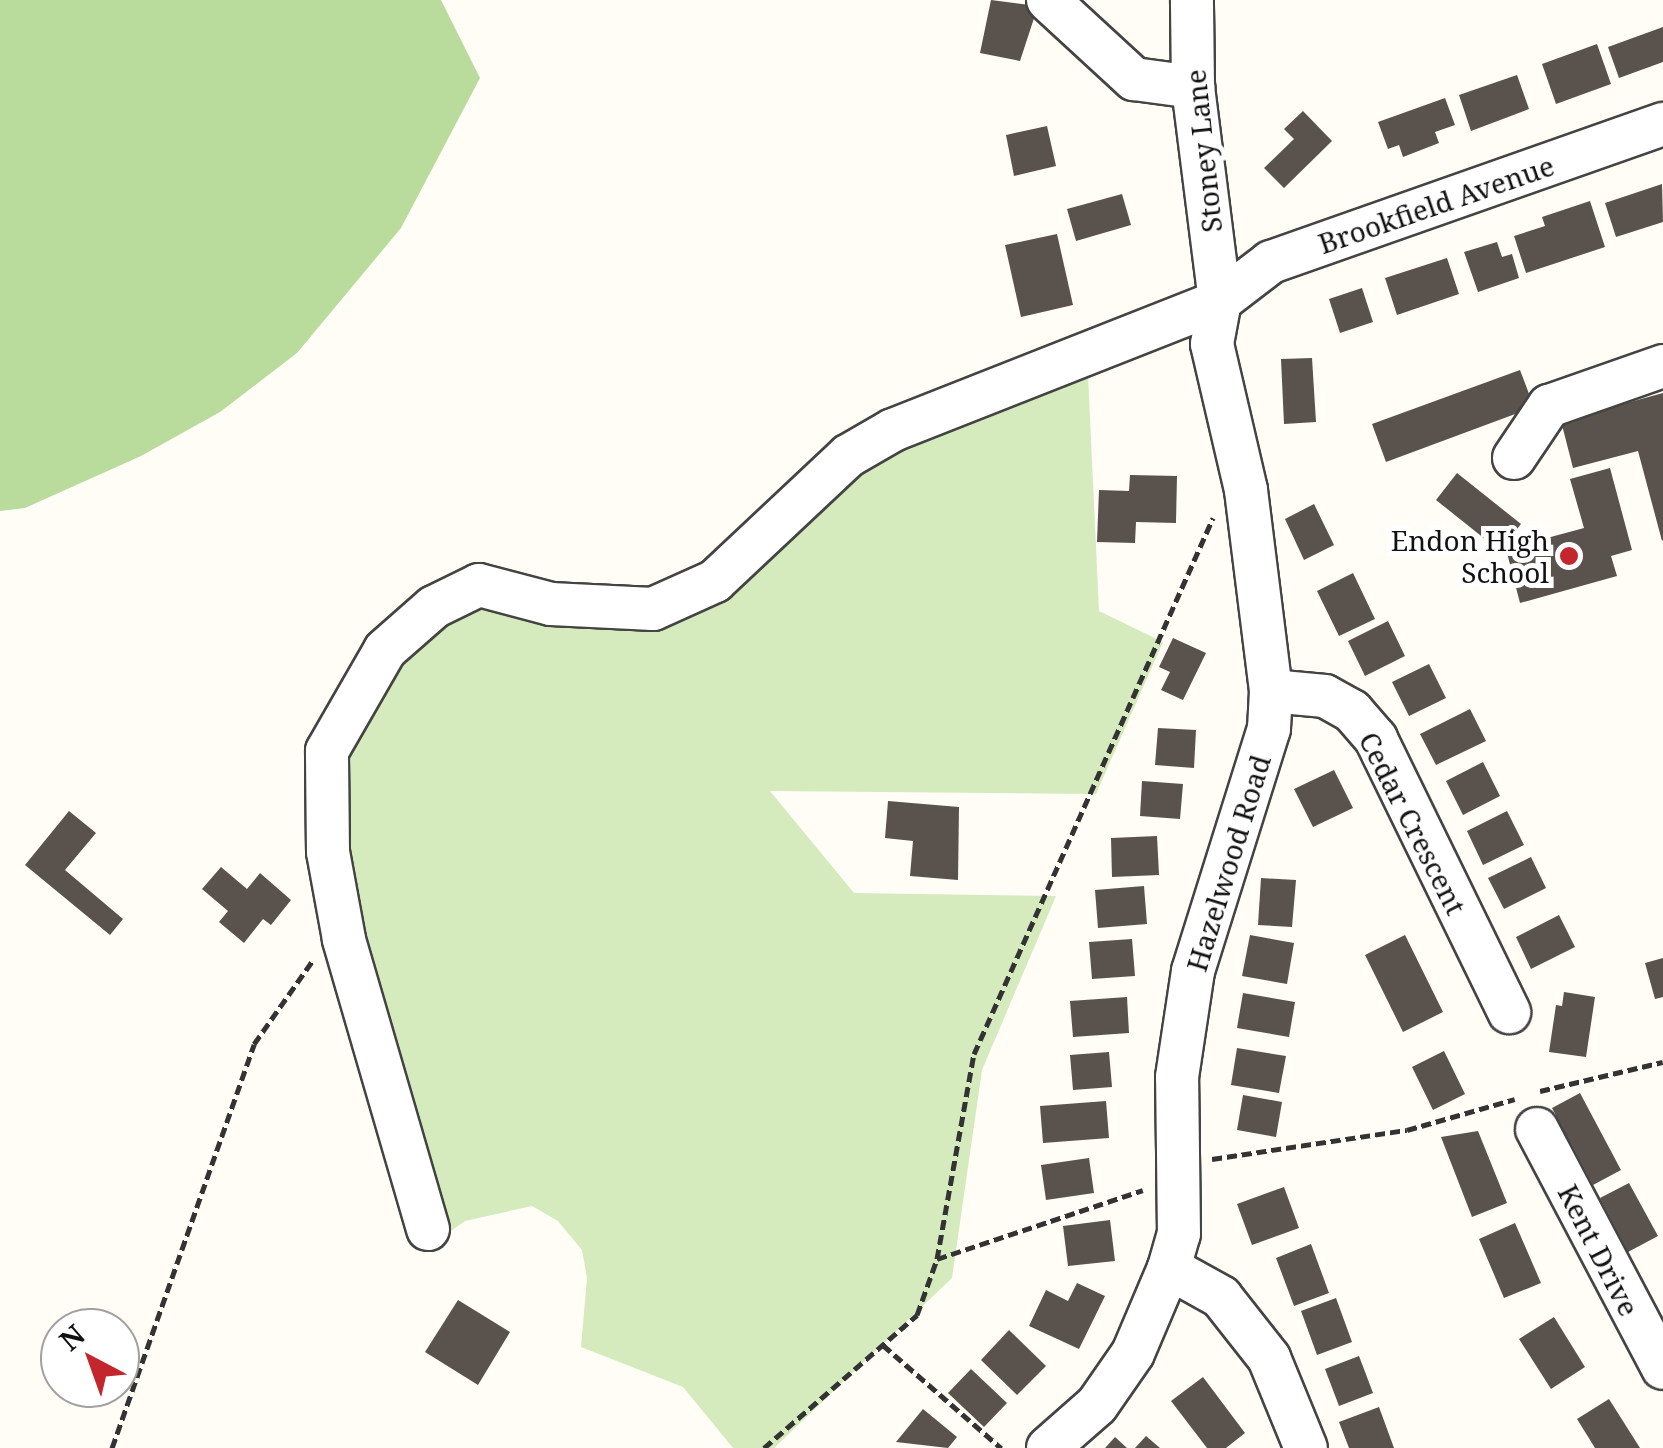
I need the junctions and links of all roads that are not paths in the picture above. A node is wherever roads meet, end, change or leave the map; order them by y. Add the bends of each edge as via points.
1 (1048, 0) edge
2 (1192, 0) edge
3 (1193, 87) junction
4 (1663, 124) edge
5 (1220, 301) junction
6 (1663, 366) edge
7 (1514, 458) dead end
8 (1271, 691) junction
9 (1509, 1012) dead end
10 (1530, 1107) road end
11 (428, 1229) dead end
12 (1169, 1268) junction
13 (1663, 1368) edge
14 (1048, 1448) edge
15 (1306, 1448) edge

1 - 3 street via 1134,79
2 - 3 street, Stoney Lane
3 - 5 street, Stoney Lane
4 - 5 street, Brookfield Avenue via 1271,262
5 - 8 street, Hazelwood Road via 1212,344 1246,490
5 - 11 street, Brookfield Avenue via 893,430 848,456 715,581 653,609 551,604 479,586 434,608 385,650 327,752 328,852 344,939
6 - 7 street via 1550,406
8 - 9 street, Cedar Crescent via 1325,696 1352,711 1376,740
8 - 12 street, Hazelwood Road via 1269,729 1219,874 1194,972 1177,1077 1179,1234
10 - 13 street, Kent Drive
12 - 14 street, Hazelwood Road via 1133,1353 1096,1405
12 - 15 street via 1221,1298 1269,1358

